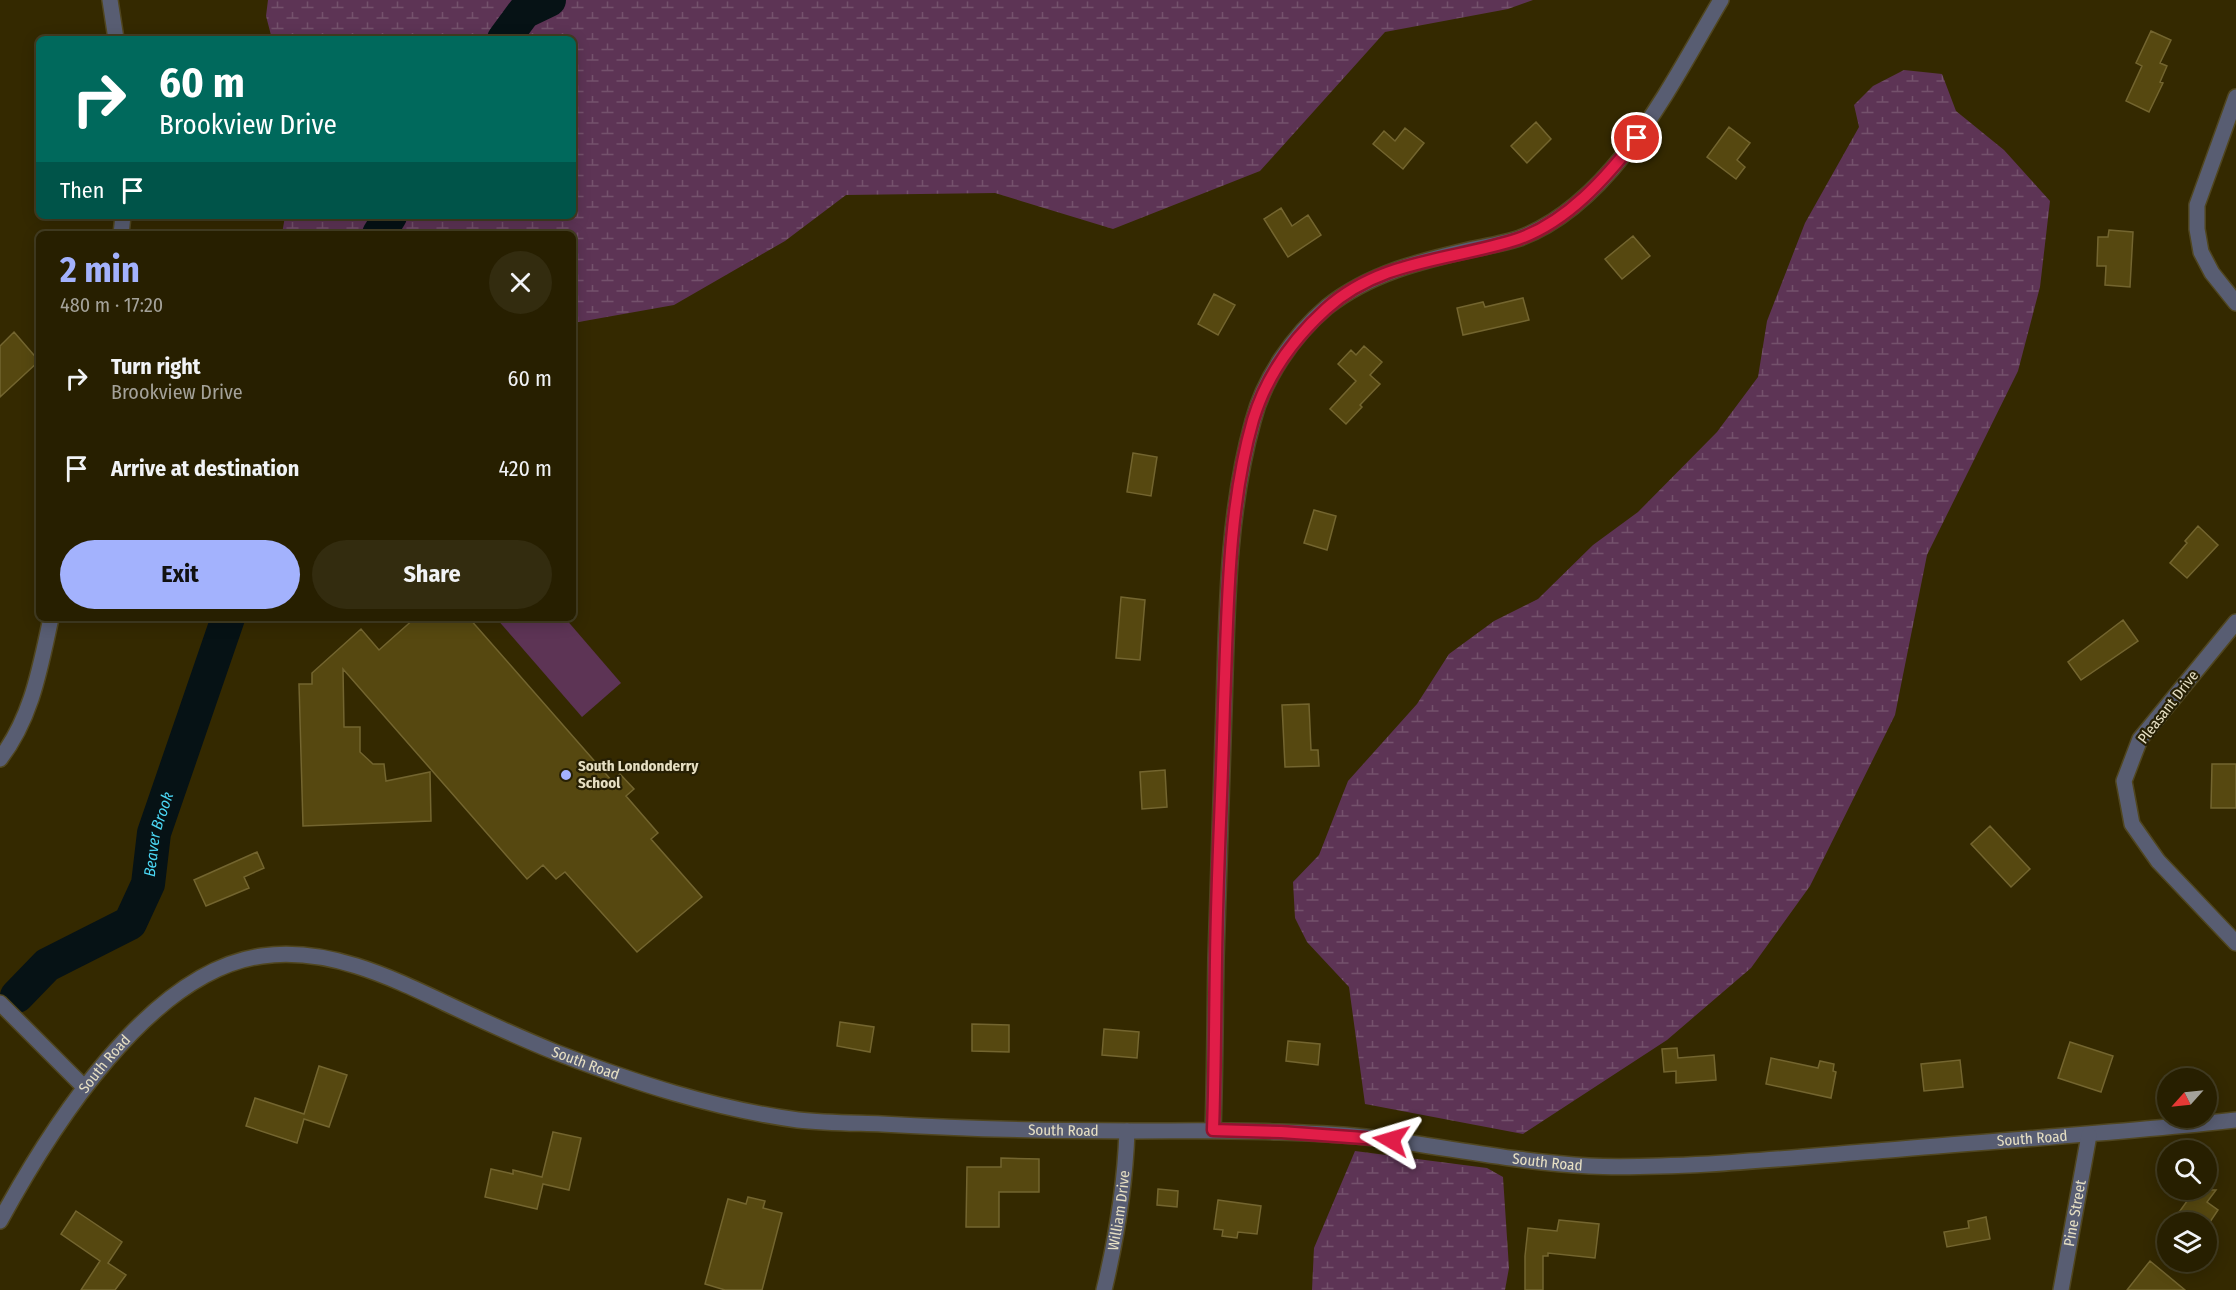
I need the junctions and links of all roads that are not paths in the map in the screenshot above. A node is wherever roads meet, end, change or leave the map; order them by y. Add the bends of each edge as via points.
1 (110, 0) edge
2 (1721, 0) edge
3 (116, 36) edge
4 (2236, 97) edge
5 (2236, 303) edge
6 (50, 621) edge
7 (2236, 622) edge
8 (0, 759) edge
9 (2236, 943) edge
10 (0, 1003) edge
11 (84, 1088) junction
12 (2236, 1120) edge
13 (1213, 1130) junction
14 (1127, 1131) junction
15 (2089, 1135) junction
16 (0, 1221) edge
17 (1104, 1290) edge
18 (2061, 1290) edge

1 - 3 street
2 - 13 street via 1637,138 1609,174 1576,204 1518,239 1407,265 1365,282 1328,307 1296,340 1261,398 1238,486 1226,645
4 - 5 street via 2197,205 2197,229 2201,252 2212,273
6 - 8 street via 34,694
7 - 9 street, Pleasant Drive via 2140,739 2124,781 2132,824 2158,861
10 - 11 street, South Road
11 - 14 street, South Road via 121,1044 174,994 200,977 256,956 313,955 352,964 557,1053 687,1097 798,1120 956,1129
11 - 16 street
12 - 15 street, South Road
13 - 14 street, South Road
13 - 15 street, South Road via 1369,1137 1591,1167 1769,1160
14 - 17 street, William Drive via 1118,1234
15 - 18 street, Pine Street

